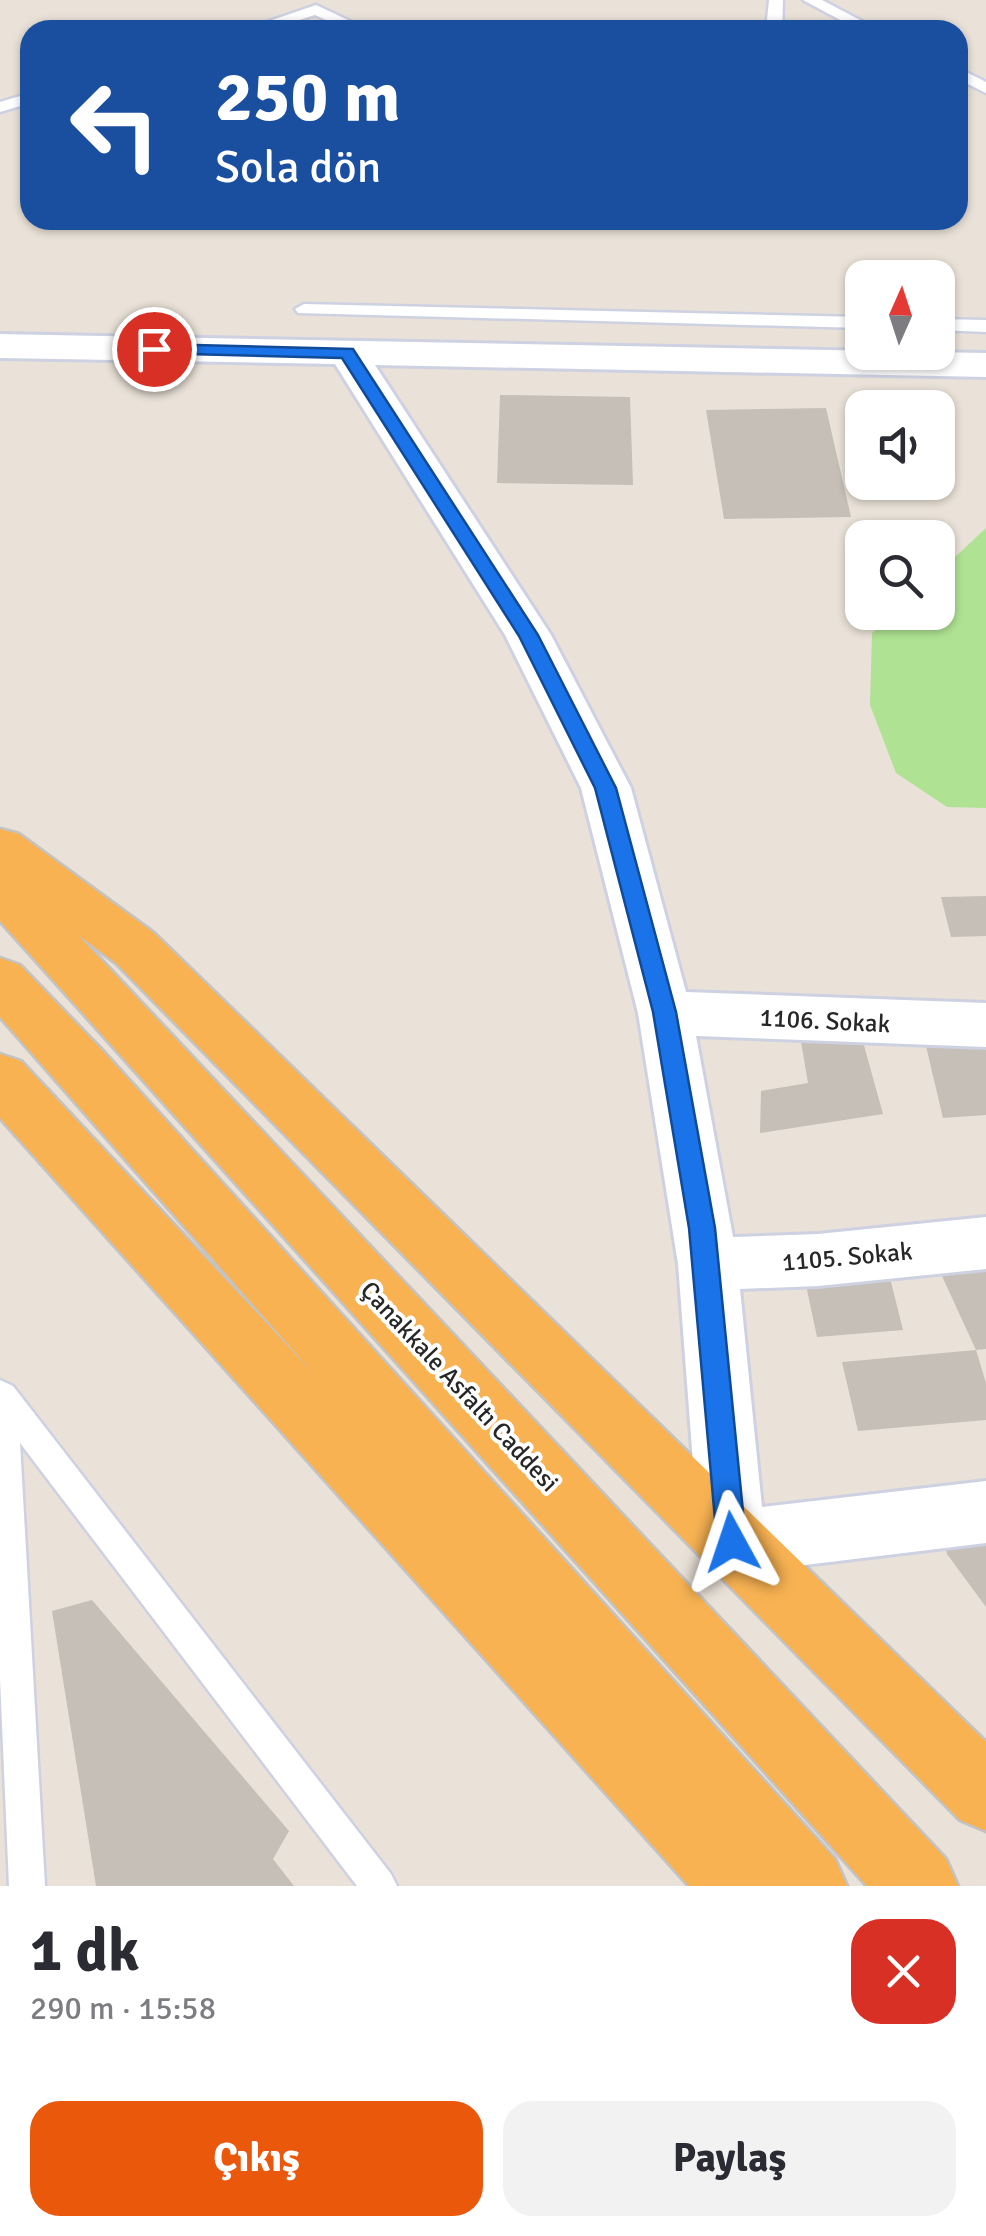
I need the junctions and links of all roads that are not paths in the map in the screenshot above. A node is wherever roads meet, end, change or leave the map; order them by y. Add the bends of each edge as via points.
1 (810, 0) edge
2 (284, 20) edge
3 (339, 20) edge
4 (851, 20) edge
5 (304, 309) dead end
6 (845, 323) edge
7 (955, 325) edge
8 (986, 326) edge
9 (0, 346) edge
10 (347, 352) junction
11 (986, 365) edge
12 (0, 848) edge
13 (0, 886) edge
14 (0, 980) edge
15 (664, 1012) junction
16 (986, 1025) edge
17 (0, 1078) edge
18 (986, 1243) edge
19 (708, 1264) junction
20 (1, 1395) edge
21 (986, 1512) edge
22 (732, 1542) junction
23 (986, 1794) edge
24 (27, 1886) edge
25 (379, 1886) edge
26 (741, 1886) edge
27 (808, 1886) edge
28 (919, 1886) edge

1 - 4 lane
2 - 3 lane via 316,10
5 - 6 lane
7 - 8 lane
9 - 10 street
10 - 11 street
10 - 15 street via 528,635 606,788
12 - 22 highway via 135,948
13 - 28 highway, Çanakkale Asfaltı Caddesi
14 - 27 highway
15 - 16 street, 1106. Sokak
15 - 19 street
17 - 26 highway
18 - 19 street, 1105. Sokak
19 - 22 street
20 - 24 lane
20 - 25 lane
21 - 22 street
22 - 23 highway

